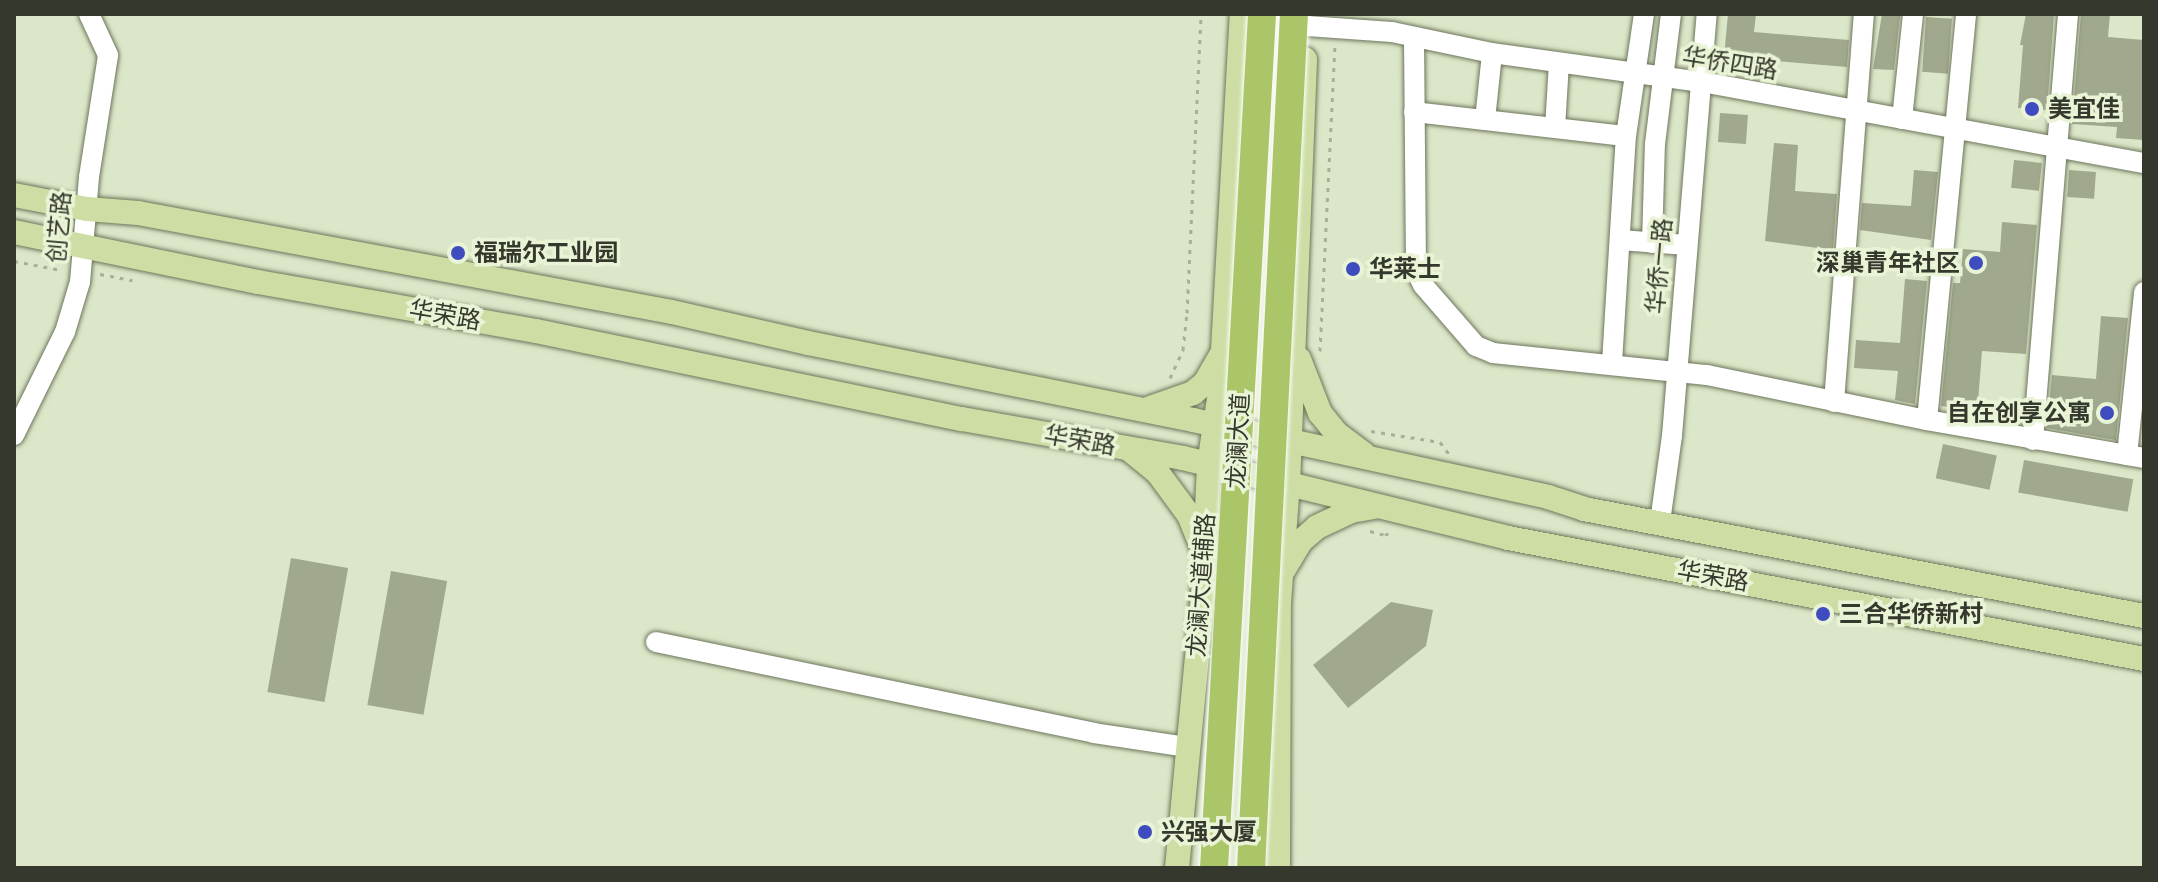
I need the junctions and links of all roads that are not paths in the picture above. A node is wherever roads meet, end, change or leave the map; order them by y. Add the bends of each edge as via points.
1 (89, 14) edge
2 (1242, 14) edge
3 (1262, 14) edge
4 (1644, 14) edge
5 (1671, 14) edge
6 (1707, 14) edge
7 (1864, 14) edge
8 (1913, 14) edge
9 (1966, 14) edge
10 (2068, 14) edge
11 (1302, 18) edge
12 (1414, 37) junction
13 (1492, 53) junction
14 (1559, 63) junction
15 (1635, 75) junction
16 (1662, 79) junction
17 (1702, 82) junction
18 (1854, 110) junction
19 (1414, 112) junction
20 (1902, 119) junction
21 (1485, 120) junction
22 (1954, 127) junction
23 (1555, 128) junction
24 (1626, 136) junction
25 (2057, 147) junction
26 (2144, 163) edge
27 (14, 195) edge
28 (87, 209) junction
29 (14, 232) edge
30 (1620, 240) junction
31 (1652, 243) junction
32 (1687, 245) junction
33 (82, 247) junction
34 (2144, 292) edge
35 (1294, 351) junction
36 (1223, 352) junction
37 (1612, 363) junction
38 (1677, 372) junction
39 (1834, 402) junction
40 (1141, 409) junction
41 (1927, 420) junction
42 (1216, 425) junction
43 (14, 435) edge
44 (2033, 440) junction
45 (1289, 441) junction
46 (1120, 447) junction
47 (2136, 457) edge
48 (1373, 459) junction
49 (1209, 464) junction
50 (1288, 484) junction
51 (1381, 507) junction
52 (1660, 522) junction
53 (1204, 553) junction
54 (1281, 575) junction
55 (1203, 593) junction
56 (1279, 603) junction
57 (2144, 616) edge
58 (656, 642) dead end
59 (2144, 659) edge
60 (1188, 747) junction
61 (1177, 868) edge
62 (1214, 868) edge
63 (1251, 868) edge
64 (1278, 868) edge

1 - 28 street, 创艺路 via 108,55
2 - 36 main road, 龙澜大道辅路
3 - 62 highway, 龙澜大道, bridge
4 - 15 street
5 - 16 street
6 - 17 street, 华侨一路
7 - 18 street
8 - 20 street
9 - 22 street
10 - 25 street
11 - 12 street, 华侨四路
11 - 35 main road
11 - 63 highway, 龙澜大道, bridge
12 - 13 street, 华侨四路
12 - 19 street
13 - 14 street, 华侨四路
13 - 21 street
14 - 15 street, 华侨四路
14 - 23 street
15 - 16 street, 华侨四路
15 - 24 street
16 - 17 street, 华侨四路
16 - 31 street
17 - 18 street, 华侨四路
17 - 32 street, 华侨一路
18 - 20 street, 华侨四路
18 - 39 street
19 - 21 street
19 - 37 street via 1416,271 1462,335 1484,350
20 - 22 street, 华侨四路
21 - 23 street
22 - 25 street, 华侨四路
22 - 41 street
23 - 24 street
24 - 30 street
25 - 26 street, 华侨四路
25 - 44 street
27 - 28 main road, 华荣路
28 - 33 street, 创艺路
28 - 40 main road, 华荣路 via 138,213 534,285
29 - 33 main road, 华荣路
30 - 31 street
30 - 37 street
31 - 32 street
32 - 38 street, 华侨一路
33 - 43 street, 创艺路 via 80,282 65,332
33 - 46 main road, 华荣路
34 - 47 street
35 - 36 main road via 1278,373 1257,377 1231,365
35 - 45 main road
35 - 48 main road via 1320,413 1351,447
36 - 40 main road via 1193,393
36 - 42 main road, 龙澜大道辅路
37 - 38 street
38 - 39 street
38 - 52 street, 华侨一路
39 - 41 street
40 - 42 main road, 华荣路
41 - 44 street
42 - 45 main road, 华荣路
42 - 49 main road, 龙澜大道辅路
44 - 47 street
45 - 48 main road, 华荣路
45 - 50 main road
46 - 49 main road, 华荣路
46 - 53 main road via 1144,458 1158,473 1189,515
48 - 52 main road, 华荣路
49 - 50 main road, 华荣路
49 - 53 main road, 龙澜大道辅路
50 - 51 main road, 华荣路
50 - 54 main road
51 - 54 main road via 1351,511 1317,527 1301,541
51 - 59 main road, 华荣路 via 1508,538
52 - 57 main road, 华荣路
53 - 55 main road, 龙澜大道辅路
54 - 56 main road
55 - 56 main road via 1215,573 1241,564 1268,575
55 - 60 main road, 龙澜大道辅路
56 - 64 main road
58 - 60 street via 1094,733
60 - 61 main road, 龙澜大道辅路

